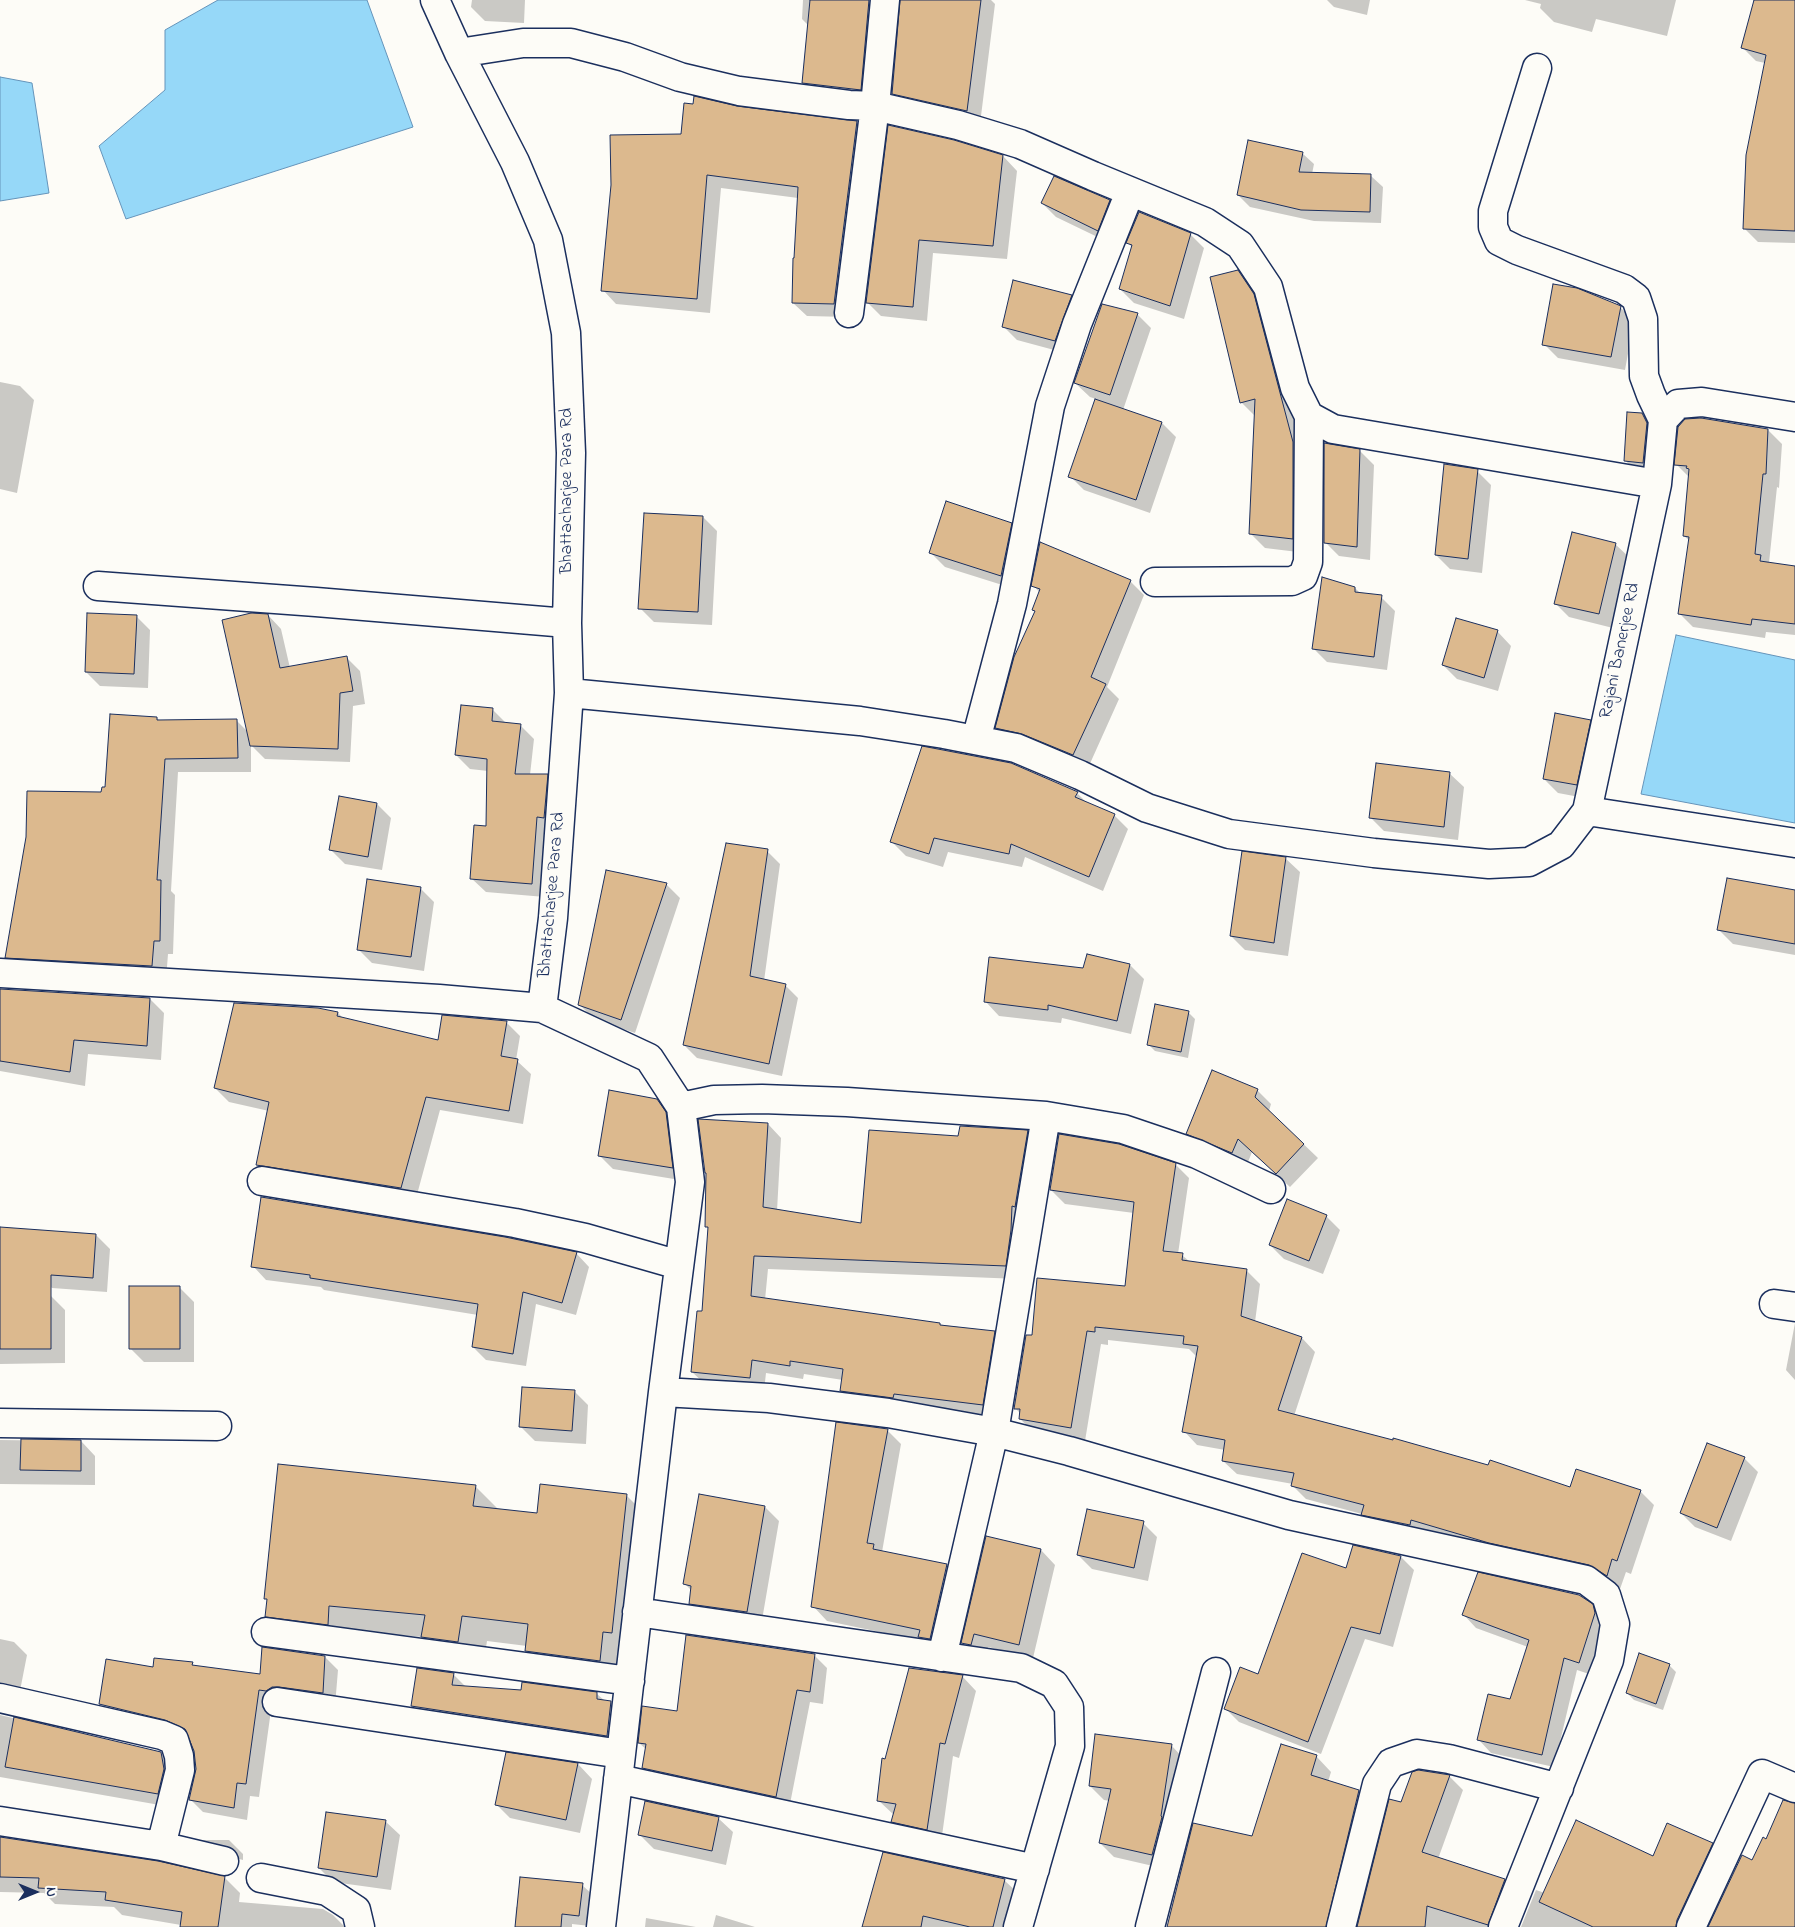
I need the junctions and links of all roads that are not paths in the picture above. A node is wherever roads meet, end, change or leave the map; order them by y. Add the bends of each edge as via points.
1 (435, 0) edge
2 (885, 0) edge
3 (458, 53) junction
4 (1537, 68) dead end
5 (875, 106) junction
6 (1130, 192) junction
7 (849, 314) dead end
8 (1309, 416) junction
9 (1795, 417) edge
10 (1663, 420) junction
11 (1657, 484) junction
12 (1155, 582) dead end
13 (98, 586) dead end
14 (567, 623) junction
15 (568, 693) junction
16 (976, 740) junction
17 (1587, 811) junction
18 (1795, 843) edge
19 (0, 973) edge
20 (542, 1008) junction
21 (681, 1107) junction
22 (1046, 1116) junction
23 (262, 1181) dead end
24 (1271, 1189) dead end
25 (679, 1265) junction
26 (663, 1392) junction
27 (0, 1423) edge
28 (217, 1426) dead end
29 (994, 1432) junction
30 (637, 1612) junction
31 (266, 1632) dead end
32 (942, 1657) junction
33 (1216, 1672) dead end
34 (630, 1681) junction
35 (0, 1698) edge
36 (277, 1702) dead end
37 (620, 1767) junction
38 (1559, 1788) junction
39 (1795, 1788) edge
40 (0, 1821) edge
41 (161, 1846) junction
42 (224, 1861) dead end
43 (1035, 1869) junction
44 (261, 1878) dead end
45 (360, 1927) edge
46 (600, 1927) edge
47 (1018, 1927) edge
48 (1150, 1927) edge
49 (1341, 1927) edge
50 (1504, 1927) edge
51 (1691, 1927) edge

1 - 3 street, Bhattacharjee Para Rd
2 - 5 street
3 - 5 street via 523,43 571,43 625,57 680,77 739,91
3 - 14 street, Bhattacharjee Para Rd via 515,162 548,240 559,296 566,333 571,453
4 - 10 street via 1493,211 1493,227 1499,241 1517,250 1624,289 1636,298 1643,318 1644,376
5 - 6 street via 958,125 1020,144
5 - 7 street
6 - 8 street via 1205,222 1240,245 1268,287 1295,388
6 - 16 street via 1077,324 1050,406 1012,604
8 - 11 street via 1332,429
8 - 12 street via 1308,562 1303,576 1292,582
9 - 10 street via 1702,402 1678,404
10 - 11 street, Rajani Banerjee Rd
11 - 17 street, Rajani Banerjee Rd
13 - 14 street
14 - 15 street, Bhattacharjee Para Rd
15 - 16 street via 860,721
15 - 20 street, Bhattacharjee Para Rd via 554,918
16 - 17 street via 1016,748 1080,774 1147,808 1229,834 1374,853 1489,864 1529,862 1561,845
17 - 18 street
19 - 20 street via 419,997
20 - 21 street via 649,1058
21 - 22 street via 714,1100 762,1099
21 - 25 street via 690,1182
22 - 24 street via 1123,1129 1196,1154
22 - 29 street
23 - 25 street via 515,1223 585,1238
25 - 26 street
26 - 29 street via 769,1398 888,1413
26 - 30 street
27 - 28 street
29 - 32 street
29 - 38 street via 1290,1515 1586,1580 1606,1595 1615,1624 1609,1660
30 - 32 street
30 - 34 street
31 - 34 street
32 - 43 street via 1021,1668 1054,1684 1069,1707 1070,1746
33 - 48 street
34 - 37 street
35 - 41 street via 174,1740 180,1770
36 - 37 street
37 - 43 street
37 - 46 street
38 - 49 street via 1449,1759 1417,1754 1391,1763 1377,1784
38 - 50 street
39 - 51 street via 1762,1774
40 - 41 street
41 - 42 street
43 - 47 street
44 - 45 street via 327,1891 356,1910

